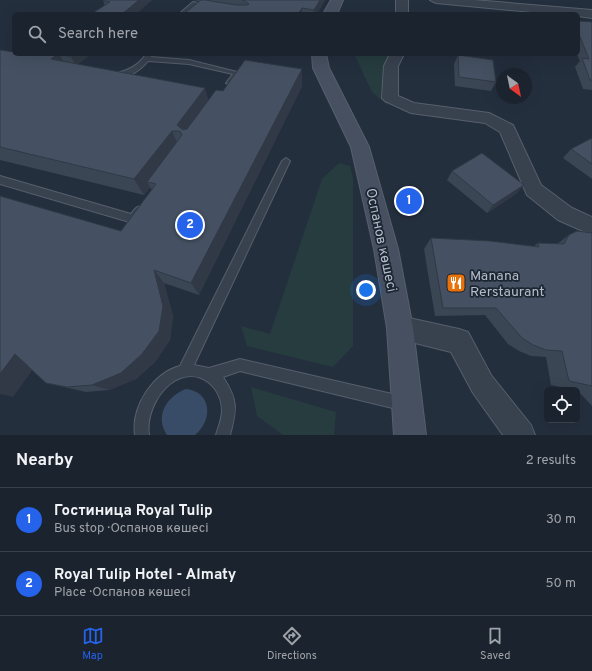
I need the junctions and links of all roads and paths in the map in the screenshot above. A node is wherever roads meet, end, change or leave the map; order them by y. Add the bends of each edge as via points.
1 (337, 0) edge
2 (402, 0) edge
3 (436, 0) edge
4 (216, 8) edge
5 (184, 12) edge
6 (331, 12) edge
7 (402, 12) edge
8 (570, 12) edge
9 (580, 13) edge
10 (592, 14) edge
11 (319, 56) edge
12 (396, 56) edge
13 (148, 57) edge
14 (105, 77) edge
15 (225, 91) edge
16 (286, 161) dead end
17 (0, 180) edge
18 (146, 200) edge
19 (592, 226) edge
20 (400, 328) junction
21 (185, 370) junction
22 (211, 374) junction
23 (407, 404) junction
24 (138, 434) edge
25 (223, 435) edge
26 (410, 435) edge
27 (423, 435) edge
28 (521, 435) edge

1 - 6 street
2 - 7 street
3 - 8 street
4 - 5 lane via 193,4
9 - 10 street
11 - 20 street, Оспанов көшесі via 321,68 360,146 386,249
12 - 19 street via 391,66 390,98 410,108 488,118 507,129 534,190 565,214
13 - 14 lane via 126,76
13 - 15 lane via 189,62 237,73
16 - 21 lane
17 - 18 lane via 133,219
20 - 23 street, Оспанов көшесі
20 - 28 street via 459,341 482,384
21 - 22 lane via 199,370
21 - 24 lane via 171,376 152,394
22 - 23 lane via 240,365
22 - 25 lane via 221,384 227,396 229,411
23 - 26 street, Оспанов көшесі
23 - 27 street

